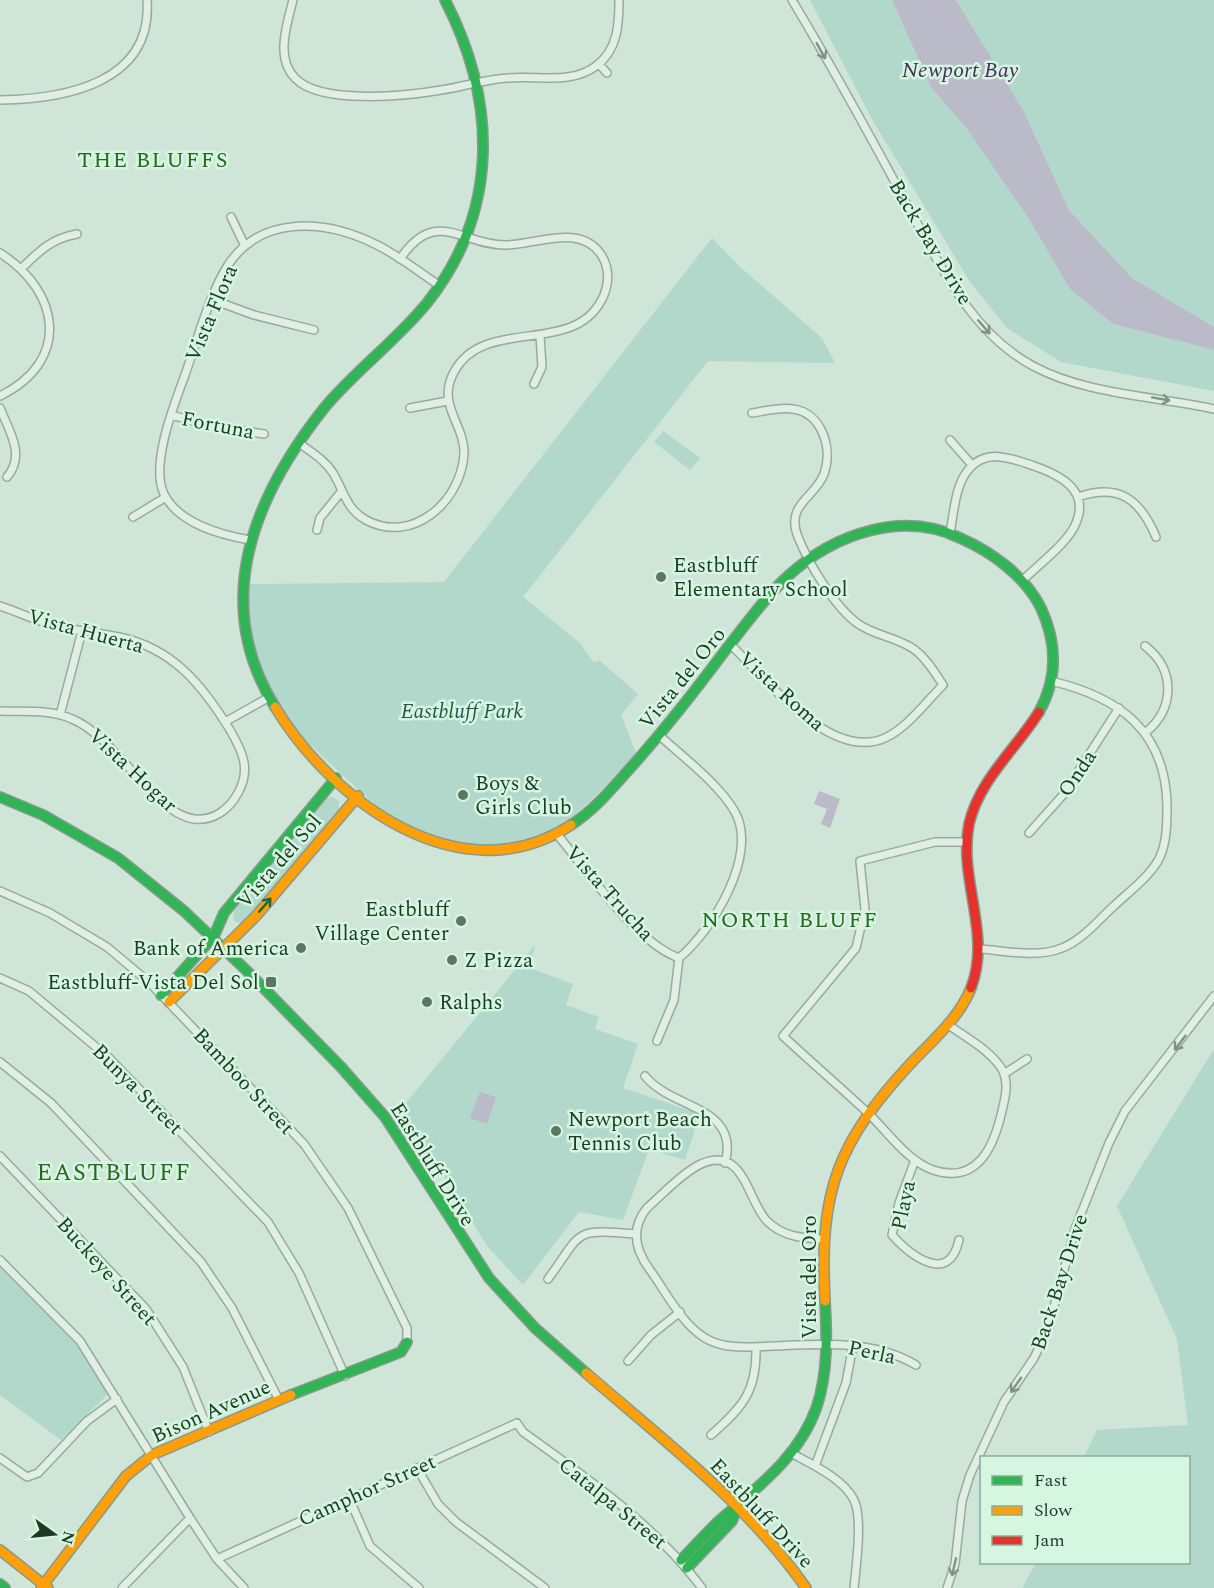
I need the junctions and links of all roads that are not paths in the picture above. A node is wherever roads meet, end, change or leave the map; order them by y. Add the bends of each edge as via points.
1 (147, 0) edge
2 (292, 0) edge
3 (446, 0) edge
4 (619, 0) edge
5 (792, 0) edge
6 (599, 64) junction
7 (607, 73) dead end
8 (479, 83) junction
9 (0, 100) edge
10 (231, 218) dead end
11 (77, 234) dead end
12 (467, 235) junction
13 (245, 246) junction
14 (0, 253) edge
15 (400, 259) junction
16 (21, 269) junction
17 (440, 286) junction
18 (213, 300) junction
19 (314, 330) dead end
20 (540, 335) junction
21 (534, 384) dead end
22 (0, 396) edge
23 (448, 401) junction
24 (0, 408) edge
25 (410, 408) dead end
26 (1214, 410) edge
27 (752, 413) dead end
28 (171, 415) junction
29 (264, 434) dead end
30 (950, 440) dead end
31 (299, 443) junction
32 (972, 465) junction
33 (7, 477) dead end
34 (341, 492) junction
35 (166, 497) junction
36 (1078, 497) junction
37 (133, 517) dead end
38 (317, 530) dead end
39 (950, 533) junction
40 (1156, 537) dead end
41 (250, 540) junction
42 (809, 559) junction
43 (1023, 580) junction
44 (0, 606) edge
45 (82, 631) junction
46 (732, 646) junction
47 (1145, 646) dead end
48 (1052, 681) junction
49 (266, 699) junction
50 (1119, 708) junction
51 (0, 711) edge
52 (60, 715) junction
53 (225, 722) junction
54 (1145, 733) junction
55 (660, 736) junction
56 (246, 776) joint
57 (336, 778) junction
58 (358, 796) junction
59 (0, 797) edge
60 (556, 833) junction
61 (1029, 834) dead end
62 (967, 842) junction
63 (0, 891) edge
64 (214, 936) junction
65 (223, 946) junction
66 (981, 949) junction
67 (678, 958) junction
68 (0, 978) edge
69 (1214, 996) edge
70 (165, 998) junction
71 (947, 1024) junction
72 (657, 1041) dead end
73 (1027, 1059) dead end
74 (0, 1062) edge
75 (1004, 1074) junction
76 (645, 1076) dead end
77 (868, 1113) junction
78 (0, 1156) edge
79 (915, 1160) junction
80 (725, 1163) junction
81 (635, 1234) junction
82 (823, 1239) junction
83 (958, 1240) dead end
84 (0, 1260) edge
85 (548, 1279) dead end
86 (680, 1312) junction
87 (408, 1342) joint
88 (826, 1344) junction
89 (853, 1345) junction
90 (756, 1347) junction
91 (628, 1361) dead end
92 (916, 1365) dead end
93 (345, 1376) junction
94 (117, 1399) junction
95 (279, 1400) junction
96 (517, 1423) joint
97 (209, 1432) junction
98 (711, 1435) dead end
99 (791, 1453) junction
100 (152, 1455) junction
101 (0, 1458) edge
102 (815, 1466) junction
103 (417, 1468) junction
104 (349, 1498) junction
105 (738, 1507) junction
106 (190, 1518) junction
107 (0, 1550) edge
108 (217, 1559) junction
109 (684, 1564) junction
110 (0, 1584) edge
111 (44, 1587) edge
112 (5, 1588) edge
113 (122, 1588) edge
114 (244, 1588) edge
115 (419, 1588) edge
116 (545, 1588) edge
117 (702, 1588) edge
118 (806, 1588) edge
119 (854, 1588) edge
120 (947, 1588) edge

1 - 9 street via 143,36 132,57 115,74 54,94
2 - 8 street via 285,59 294,78 307,88 343,94 396,95
3 - 8 street, Vista del Oro via 466,40
4 - 6 street via 619,27 612,47
5 -> 26 street, Back Bay Drive via 939,264 992,335 1023,360 1063,378
6 - 7 street
6 - 8 street via 567,77 508,78
8 - 12 street, Vista del Oro via 484,120 483,172
10 - 13 street
11 - 16 street via 45,245
12 - 15 street via 437,231 417,239
12 - 17 street, Vista del Oro
12 - 20 street via 502,245 574,238 584,240 600,253 608,276 600,302 580,322
13 - 15 street, Vista Flora via 269,231 310,225 361,237
13 - 18 street, Vista Flora via 228,266
14 - 16 street
15 - 17 street, Vista Flora
16 - 22 street via 45,301 51,335 31,374
17 - 31 street, Vista del Oro via 411,322 338,393
18 - 19 street
18 - 28 street, Vista Flora
20 - 21 street via 542,367
20 - 23 street via 496,342 472,351 454,371
23 - 25 street
23 - 34 street via 461,436 464,458 455,483 433,514 407,528 388,527 366,520 352,510
24 - 33 street via 17,453
27 - 42 street via 794,409 810,416 824,435 824,474 801,502 795,519
28 - 29 street, Fortuna
28 - 35 street, Vista Flora via 159,467
30 - 32 street
31 - 34 street via 328,466
31 - 41 street, Vista del Oro via 270,492
32 - 36 street via 986,457 1010,458 1064,478
32 - 39 street via 961,482
34 - 38 street via 320,518
35 - 37 street
35 - 41 street via 178,511 204,527
36 - 40 street via 1108,492 1129,499 1143,510
36 - 43 street via 1079,513 1074,528
39 - 42 street, Vista del Oro via 919,526 874,530 835,543
39 - 43 street, Vista del Oro
41 - 49 street, Vista del Oro via 242,582 243,628 250,660
42 - 46 street, Vista del Oro via 776,589
42 - 46 street, Vista Roma via 848,616 870,631 914,649 943,685 893,734 874,742 850,742 833,736 799,710
43 - 48 street, Vista del Oro via 1037,598 1051,630
44 - 45 street, Vista Huerta via 45,623
45 - 52 street
45 - 53 street, Vista Huerta via 133,640 167,657 196,681
46 - 55 street, Vista del Oro
47 - 54 street via 1163,665 1168,682 1162,717
48 - 50 street via 1095,693
48 - 62 street, Vista del Oro via 1033,722 979,795
49 - 53 street
49 - 57 street, Vista del Oro via 292,738
50 - 54 street
50 - 61 street, Onda via 1063,795
51 - 52 street, Vista Hogar
52 - 56 street, Vista Hogar via 97,735 169,808 185,817 204,819 222,813 235,799
53 - 56 street, Vista Huerta via 239,745
54 - 66 street via 1161,765 1167,800 1165,841 1151,870 1079,938 1062,948 1042,952
55 - 60 street, Vista del Oro via 598,804
55 - 67 street via 727,801 739,820 741,835 738,861 717,913 698,941
57 - 58 street, Vista del Oro
57 - 64 street, Vista del Sol via 224,913
58 - 60 street, Vista del Oro via 398,827 446,846 497,850
65 -> 58 street, Vista del Sol via 256,916
59 - 64 street, Eastbluff Drive via 49,818 113,854
60 - 67 street, Vista Trucha via 628,919
62 - 66 street, Vista del Oro
62 - 77 street via 934,842 860,861 865,909 856,948 783,1036
63 - 70 street, Bamboo Street via 50,913 107,947
64 - 65 street, Eastbluff Drive
64 - 70 street, Vista del Sol
65 - 70 street, Vista del Sol
65 - 105 street, Eastbluff Drive via 378,1109 410,1154 467,1250 505,1297 544,1337
66 - 71 street, Vista del Oro via 971,990
67 - 72 street via 674,1000
68 - 93 street, Bunya Street via 29,992 108,1057 268,1222 299,1273
69 -> 120 street, Back Bay Drive via 1125,1111 1108,1143 1075,1229 1048,1329 1004,1402 970,1475 962,1502 955,1564
70 - 87 street, Bamboo Street via 304,1144 348,1208 407,1328
71 - 75 street via 996,1062
71 - 77 street, Vista del Oro
73 - 75 street
74 - 95 street via 51,1103 201,1262 232,1308
75 - 79 street via 1006,1088 995,1138 979,1162 952,1172 934,1170
76 - 80 street via 665,1094 718,1122 728,1146
77 - 79 street
77 - 82 street, Vista del Oro via 839,1165 828,1199
78 - 97 street, Buckeye Street via 147,1309 183,1367
79 - 83 street, Playa via 892,1235 915,1258 932,1263 952,1257
80 - 81 street via 708,1162 694,1168 647,1208
80 - 82 street via 743,1175 759,1211 774,1227 795,1236
81 - 85 street via 592,1230 578,1236
81 - 86 street, Perla via 642,1260
82 - 88 street, Vista del Oro
84 - 94 street via 80,1341
86 - 90 street, Perla via 698,1333 715,1343
86 - 91 street via 651,1335
87 - 93 street, Bison Avenue via 401,1352
88 - 89 street, Perla
88 - 90 street, Perla
88 - 99 street, Vista del Oro via 820,1395 808,1426
89 - 92 street, Perla via 890,1353
89 - 102 street via 844,1392
90 - 98 street via 755,1374 748,1396
93 - 95 street, Bison Avenue
94 - 100 street
94 - 101 street via 87,1421 38,1473 27,1477
95 - 97 street, Bison Avenue
96 - 103 street, Camphor Street
96 - 109 street, Catalpa Street via 523,1432 639,1520
97 - 100 street, Bison Avenue
99 - 102 street
99 - 105 street, Vista del Oro
100 - 106 street
100 - 111 street, Bison Avenue via 126,1476
102 - 119 street via 849,1492 856,1507
103 - 104 street, Camphor Street
103 - 116 street via 438,1504 456,1522
104 - 108 street, Camphor Street
104 - 115 street via 370,1546
105 - 109 street, Vista del Oro via 726,1515
105 - 118 street, Eastbluff Drive
106 - 108 street
106 - 113 street
107 - 111 street
108 - 114 street
109 - 117 street, Catalpa Street
110 - 112 street

